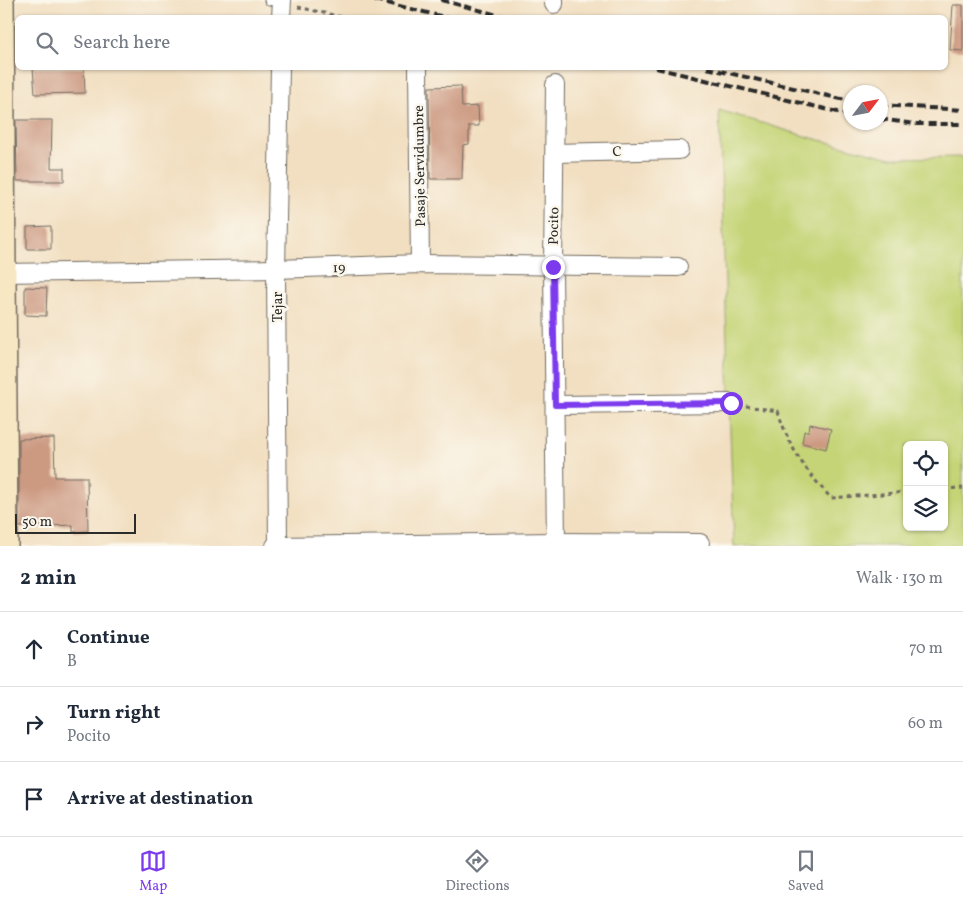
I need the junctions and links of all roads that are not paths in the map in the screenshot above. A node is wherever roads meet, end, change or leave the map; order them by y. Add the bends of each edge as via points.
1 (1, 0) edge
2 (280, 70) edge
3 (418, 70) edge
4 (555, 85) dead end
5 (679, 150) dead end
6 (555, 153) junction
7 (420, 264) junction
8 (553, 267) junction
9 (678, 267) dead end
10 (276, 269) junction
11 (2, 273) edge
12 (731, 403) road end
13 (555, 405) junction
14 (700, 543) dead end
15 (556, 544) edge
16 (5, 546) edge
17 (277, 546) edge

1 - 11 main road
2 - 10 street, Tejar
3 - 7 street, Pasaje Servidumbre
4 - 6 street, Pocito
5 - 6 street, C
6 - 8 street, Pocito
7 - 8 street, 19
7 - 10 street, 19
8 - 9 street, 19
8 - 13 street, Pocito
10 - 11 street, 19
10 - 17 street, Tejar
11 - 16 main road
12 - 13 street
13 - 15 street, Pocito
14 - 15 street
15 - 17 street

